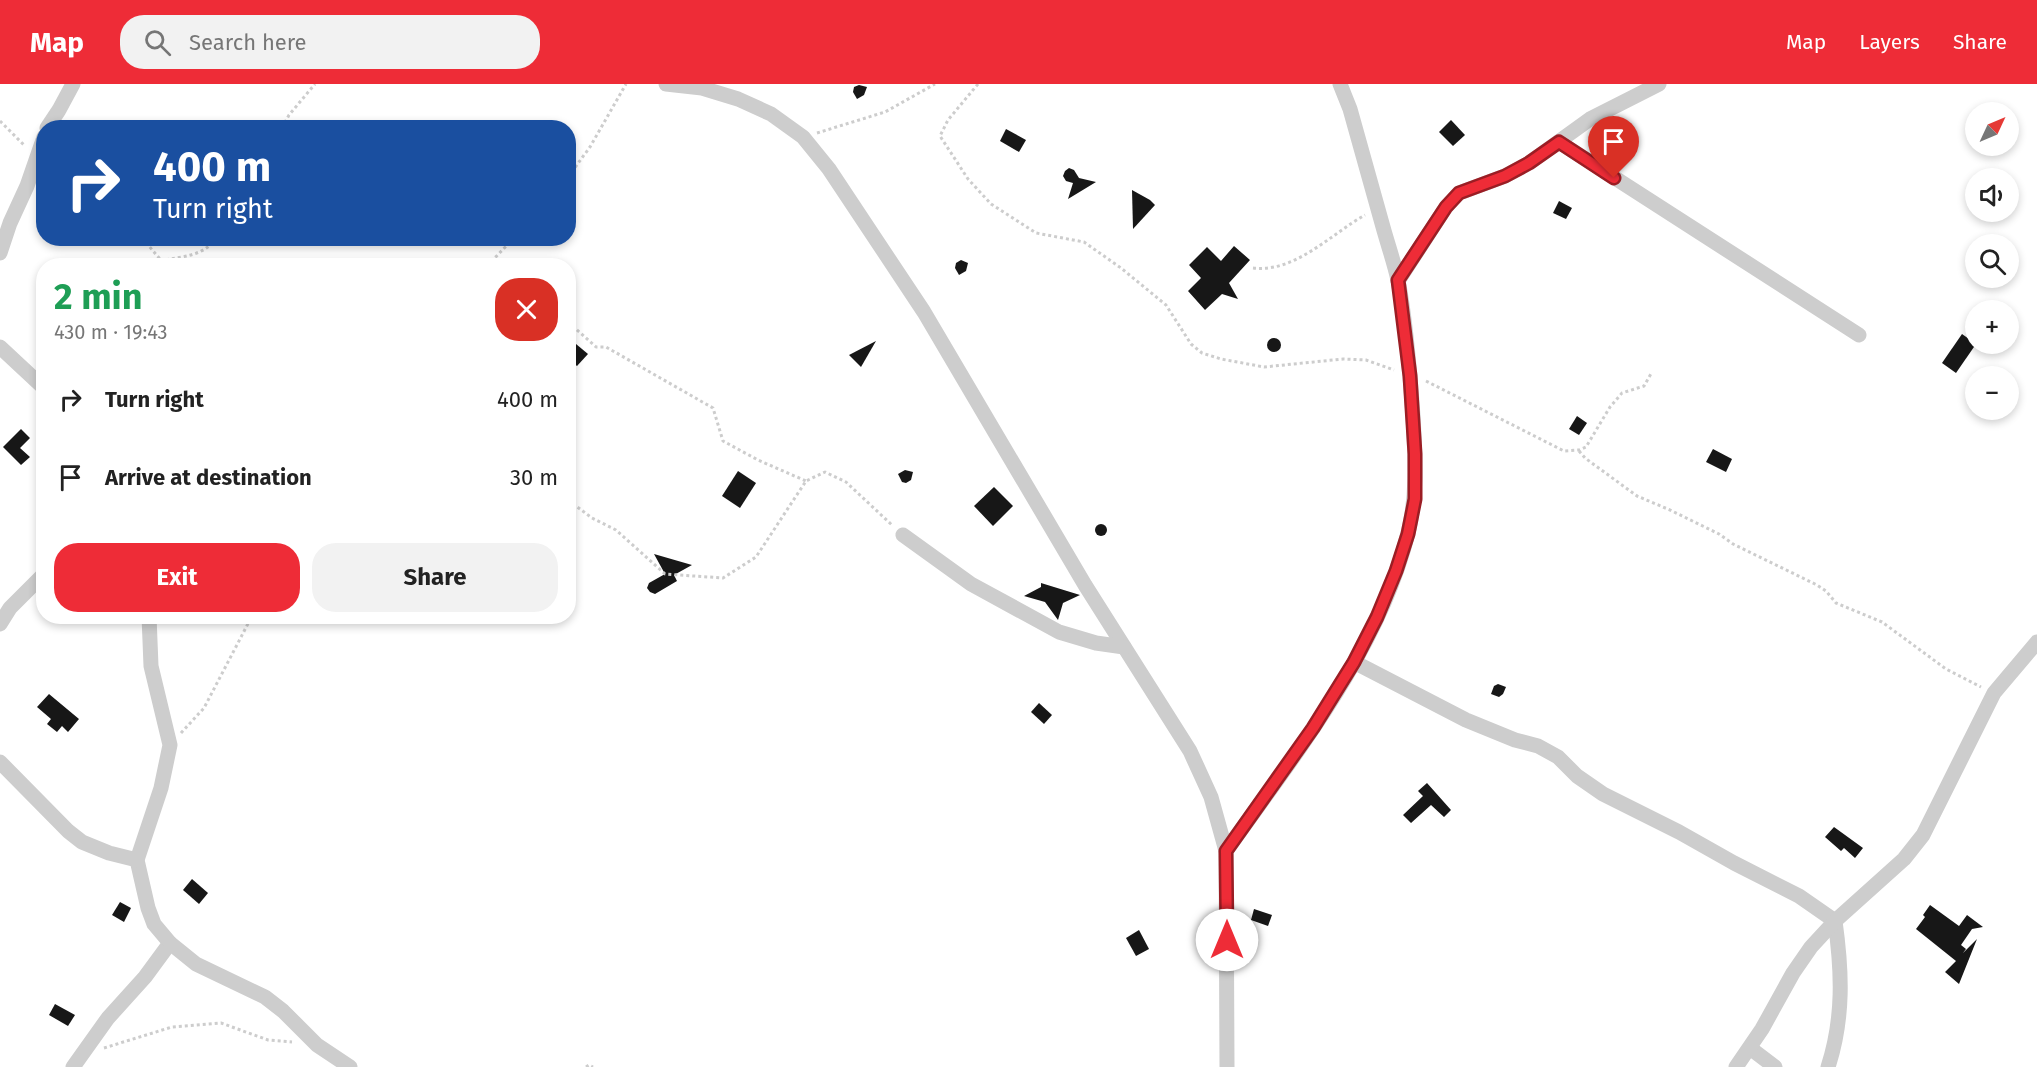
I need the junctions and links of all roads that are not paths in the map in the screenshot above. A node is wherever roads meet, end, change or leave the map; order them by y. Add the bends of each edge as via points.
1 (73, 84) edge
2 (666, 84) edge
3 (1340, 84) edge
4 (1659, 84) edge
5 (52, 120) edge
6 (1559, 142) junction
7 (36, 161) edge
8 (0, 253) edge
9 (1398, 280) junction
10 (1859, 335) dead end
11 (0, 347) edge
12 (36, 381) edge
13 (903, 536) road end
14 (36, 582) edge
15 (0, 624) edge
16 (149, 624) edge
17 (2037, 642) edge
18 (1124, 647) junction
19 (1354, 662) junction
20 (0, 762) edge
21 (1226, 851) junction
22 (137, 860) junction
23 (1834, 921) junction
24 (170, 943) junction
25 (1750, 1048) junction
26 (77, 1061) edge
27 (350, 1067) edge
28 (1227, 1067) edge
29 (1736, 1067) edge
30 (1775, 1067) edge
31 (1828, 1067) edge

1 - 5 street
2 - 18 street via 702,88 738,99 771,114 803,137 829,169 924,312
3 - 9 street
4 - 6 street via 1590,119
6 - 9 street via 1505,176 1459,193
6 - 10 street
7 - 8 street
9 - 19 street via 1410,376 1415,499 1396,571
11 - 12 street
13 - 18 street via 971,584 1059,632 1096,644
14 - 15 street
16 - 22 street via 151,666 170,745 161,788
17 - 23 street via 1994,693 1923,836 1904,859
18 - 21 street via 1190,751 1211,797
19 - 21 street via 1313,728
19 - 23 street via 1466,720 1538,746 1558,757 1603,794 1799,896
20 - 22 street via 82,842
21 - 28 street
22 - 24 street via 154,924
23 - 25 street via 1803,957
23 - 31 street via 1841,964 1840,1006
24 - 26 street
24 - 27 street via 196,964 265,997 317,1045
25 - 29 street
25 - 30 street

